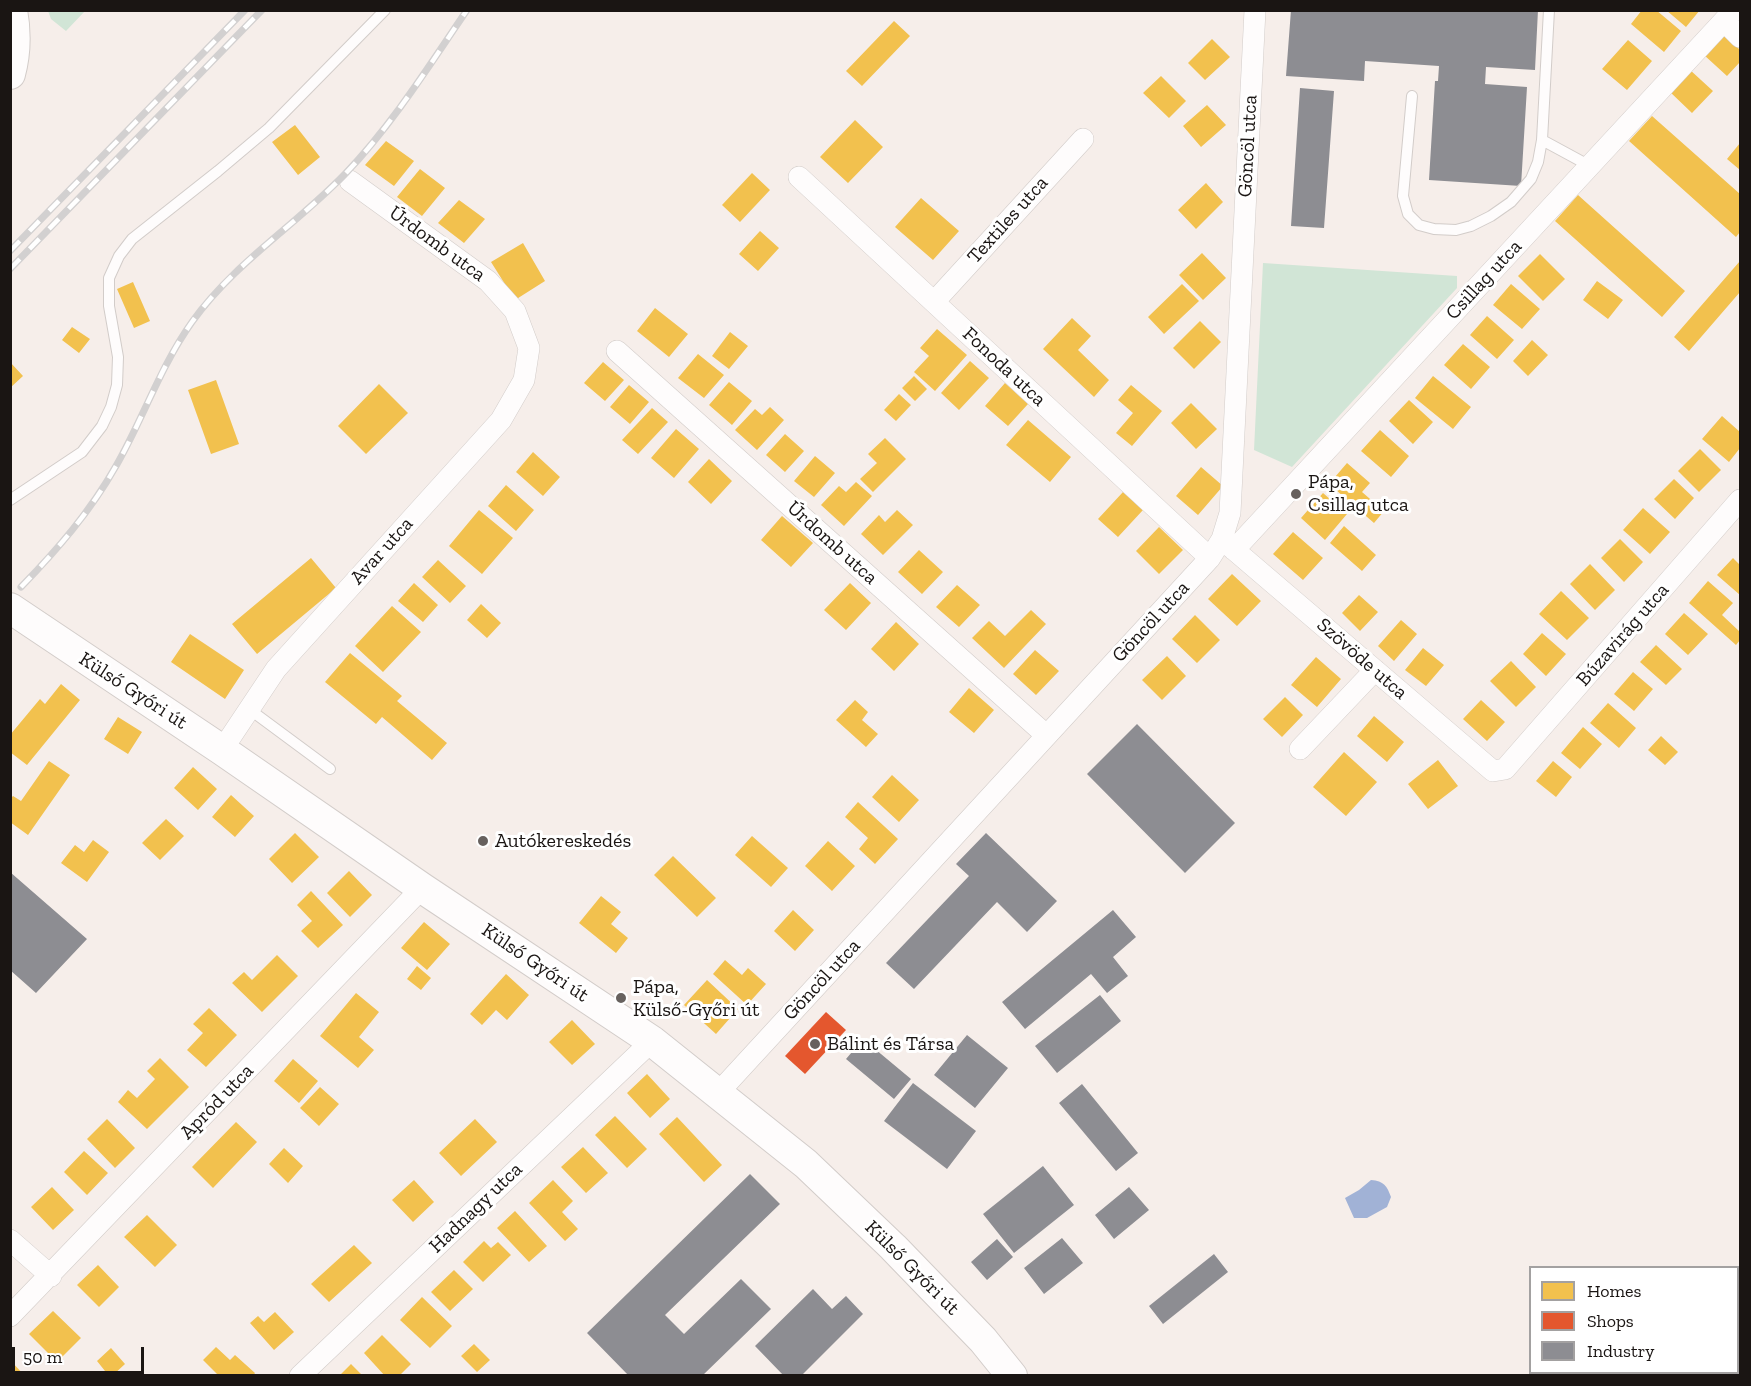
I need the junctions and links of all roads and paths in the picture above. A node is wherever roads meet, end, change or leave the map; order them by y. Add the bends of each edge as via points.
1 (12, 10) edge
2 (385, 10) edge
3 (1255, 10) edge
4 (1549, 10) edge
5 (1729, 16) edge
6 (1740, 37) edge
7 (10, 74) edge
8 (1412, 96) dead end
9 (1083, 139) dead end
10 (1542, 140) junction
11 (1590, 166) junction
12 (799, 177) dead end
13 (350, 181) dead end
14 (934, 302) junction
15 (530, 348) joint
16 (617, 351) dead end
17 (10, 500) edge
18 (1740, 500) edge
19 (1228, 545) junction
20 (1210, 558) junction
21 (10, 608) edge
22 (1375, 670) junction
23 (249, 709) junction
24 (1046, 735) junction
25 (1300, 749) dead end
26 (222, 750) junction
27 (330, 769) dead end
28 (1505, 769) joint
29 (422, 888) junction
30 (652, 1041) junction
31 (718, 1093) junction
32 (10, 1240) edge
33 (51, 1276) junction
34 (10, 1316) edge
35 (300, 1376) edge
36 (1012, 1376) edge

1 - 7 main road via 16,30
2 - 17 lane via 269,128 132,238 109,278 109,306 118,357 111,407 82,452
3 - 19 street, Göncöl utca
4 - 10 lane
5 - 6 street
5 - 11 street, Csillag utca
8 - 10 lane via 1402,196 1408,213 1419,225 1456,231 1511,202 1531,179
9 - 14 street, Textiles utca
10 - 11 lane
11 - 19 street, Csillag utca
12 - 14 street, Fonoda utca
13 - 15 street, Úrdomb utca via 488,281 515,311
14 - 20 street, Fonoda utca
15 - 23 street, Avar utca via 524,380 501,420 276,669
16 - 24 street, Úrdomb utca
18 - 28 street, Búzavirág utca
19 - 20 street, Göncöl utca
19 - 22 street, Szövöde utca
20 - 24 street, Göncöl utca
21 - 26 main road, Külső Győri út
22 - 25 street
22 - 28 street, Szövöde utca via 1493,771
23 - 26 street, Avar utca
23 - 27 lane
24 - 31 street, Göncöl utca
26 - 29 main road, Külső Győri út
29 - 30 main road, Külső Győri út
29 - 33 street, Apród utca
30 - 31 main road, Külső Győri út
30 - 35 street, Hadnagy utca
31 - 36 main road, Külső Győri út via 806,1164 877,1232 983,1340
32 - 33 street
33 - 34 street, Apród utca

